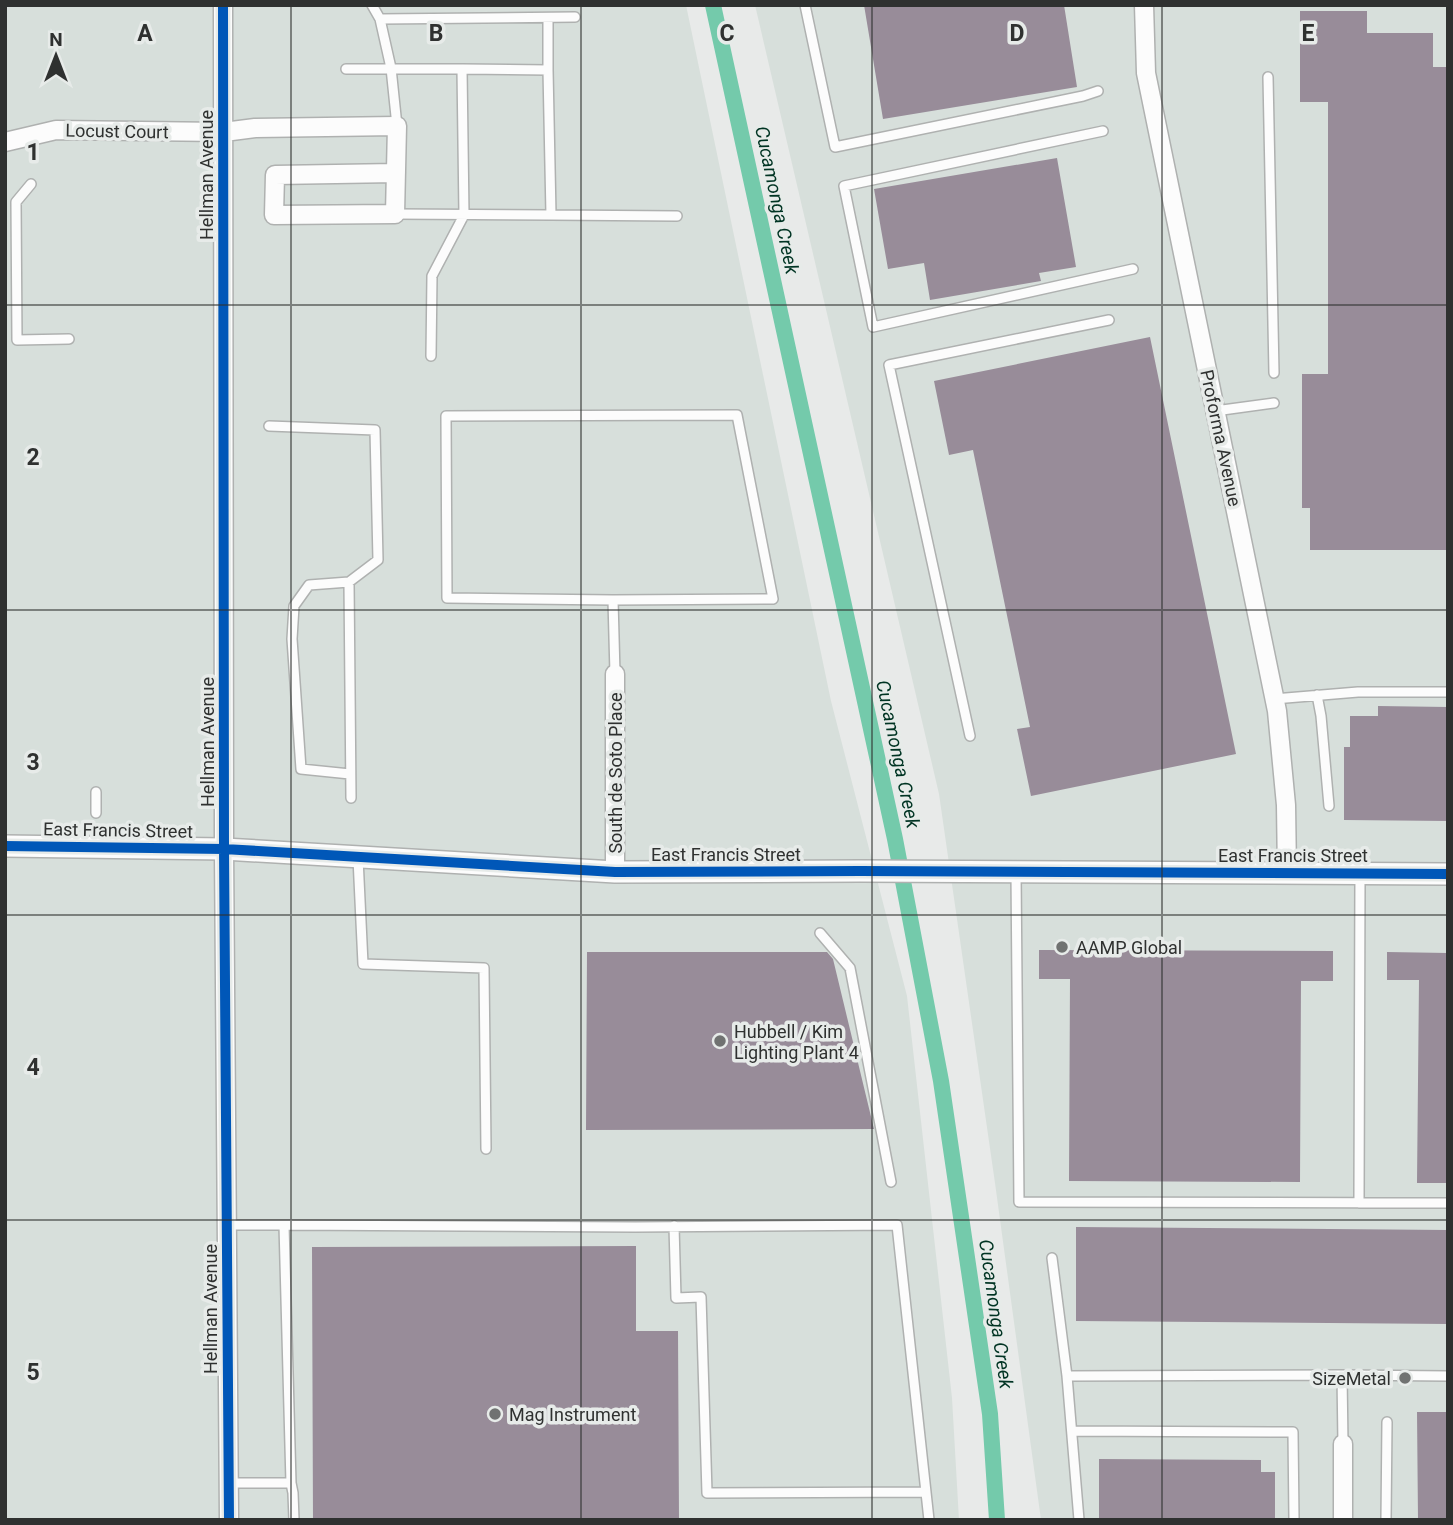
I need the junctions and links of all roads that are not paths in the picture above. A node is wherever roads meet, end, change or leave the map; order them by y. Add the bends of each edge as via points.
1 (223, 5) edge
2 (372, 5) edge
3 (805, 5) edge
4 (1144, 5) edge
5 (548, 18) junction
6 (575, 18) dead end
7 (380, 19) junction
8 (391, 68) junction
9 (346, 69) dead end
10 (462, 69) junction
11 (548, 70) junction
12 (1268, 77) dead end
13 (1098, 91) dead end
14 (397, 126) junction
15 (1103, 131) dead end
16 (224, 132) junction
17 (5, 142) edge
18 (396, 173) junction
19 (31, 184) dead end
20 (394, 214) junction
21 (464, 215) junction
22 (551, 215) junction
23 (677, 216) dead end
24 (1133, 269) dead end
25 (1109, 320) dead end
26 (69, 339) dead end
27 (431, 356) dead end
28 (1274, 373) dead end
29 (1274, 403) dead end
30 (1215, 411) junction
31 (269, 426) dead end
32 (349, 582) junction
33 (613, 600) junction
34 (615, 674) joint
35 (1448, 692) edge
36 (1317, 695) junction
37 (1274, 699) junction
38 (971, 736) dead end
39 (351, 774) junction
40 (96, 792) dead end
41 (351, 797) dead end
42 (1329, 806) dead end
43 (96, 813) dead end
44 (5, 846) edge
45 (225, 849) junction
46 (358, 857) junction
47 (615, 872) junction
48 (1016, 872) junction
49 (1287, 873) junction
50 (1360, 873) junction
51 (1448, 874) edge
52 (820, 933) dead end
53 (486, 1149) dead end
54 (891, 1182) dead end
55 (1359, 1203) junction
56 (1448, 1203) edge
57 (227, 1225) junction
58 (284, 1225) junction
59 (674, 1226) junction
60 (1052, 1258) dead end
61 (1067, 1376) junction
62 (1342, 1376) junction
63 (1448, 1376) edge
64 (1387, 1422) dead end
65 (1072, 1430) junction
66 (1343, 1444) joint
67 (229, 1483) junction
68 (290, 1483) junction
69 (926, 1492) junction
70 (229, 1520) edge
71 (293, 1520) edge
72 (929, 1520) edge
73 (1079, 1520) edge
74 (1294, 1520) edge
75 (1343, 1520) edge
76 (1386, 1520) edge

1 - 16 street, Hellman Avenue
2 - 7 lane
3 - 13 lane via 835,147
4 - 30 street, Proforma Avenue via 1146,74
5 - 6 lane
5 - 7 lane
5 - 11 lane
7 - 8 lane
8 - 9 lane
8 - 10 lane
8 - 14 lane
10 - 11 lane
10 - 21 lane
11 - 22 lane
12 - 28 lane
14 - 16 street, Locust Court
14 - 18 street
15 - 24 lane via 844,186 873,327
16 - 17 street, Locust Court via 56,130
16 - 45 street, Hellman Avenue
18 - 20 street
18 - 20 street via 275,175 274,215
19 - 26 lane via 16,202 17,340
20 - 21 lane
21 - 22 lane
21 - 27 lane via 432,276
22 - 23 lane
25 - 38 lane via 889,365
29 - 30 lane
30 - 37 street, Proforma Avenue
31 - 32 lane via 375,430 378,560
32 - 39 lane
32 - 39 lane via 309,585 294,606 292,639 301,769
33 - 33 lane via 773,599 737,415 446,416 447,598
33 - 34 lane
34 - 47 street, South de Soto Place
35 - 36 lane
36 - 37 lane
36 - 42 lane
37 - 49 street, Proforma Avenue via 1286,805
39 - 41 lane
40 - 43 lane
44 - 45 street, East Francis Street
45 - 46 street, East Francis Street
45 - 57 street, Hellman Avenue
46 - 47 street, East Francis Street
46 - 53 lane via 363,964 484,968
47 - 48 street, East Francis Street
48 - 49 street, East Francis Street
48 - 55 lane via 1019,1202
49 - 50 street, East Francis Street
50 - 51 street, East Francis Street
50 - 55 lane
52 - 54 lane via 850,968
55 - 56 lane
57 - 58 lane
57 - 67 street, Hellman Avenue
58 - 59 lane
58 - 68 lane
59 - 69 lane via 897,1224
59 - 69 lane via 676,1298 701,1297 707,1493
60 - 61 lane
61 - 62 lane
61 - 65 lane
62 - 63 lane
62 - 66 lane
64 - 76 lane
65 - 73 lane
65 - 74 lane via 1293,1432
66 - 75 street
67 - 68 lane
67 - 70 street, Hellman Avenue
68 - 71 lane
69 - 72 lane

